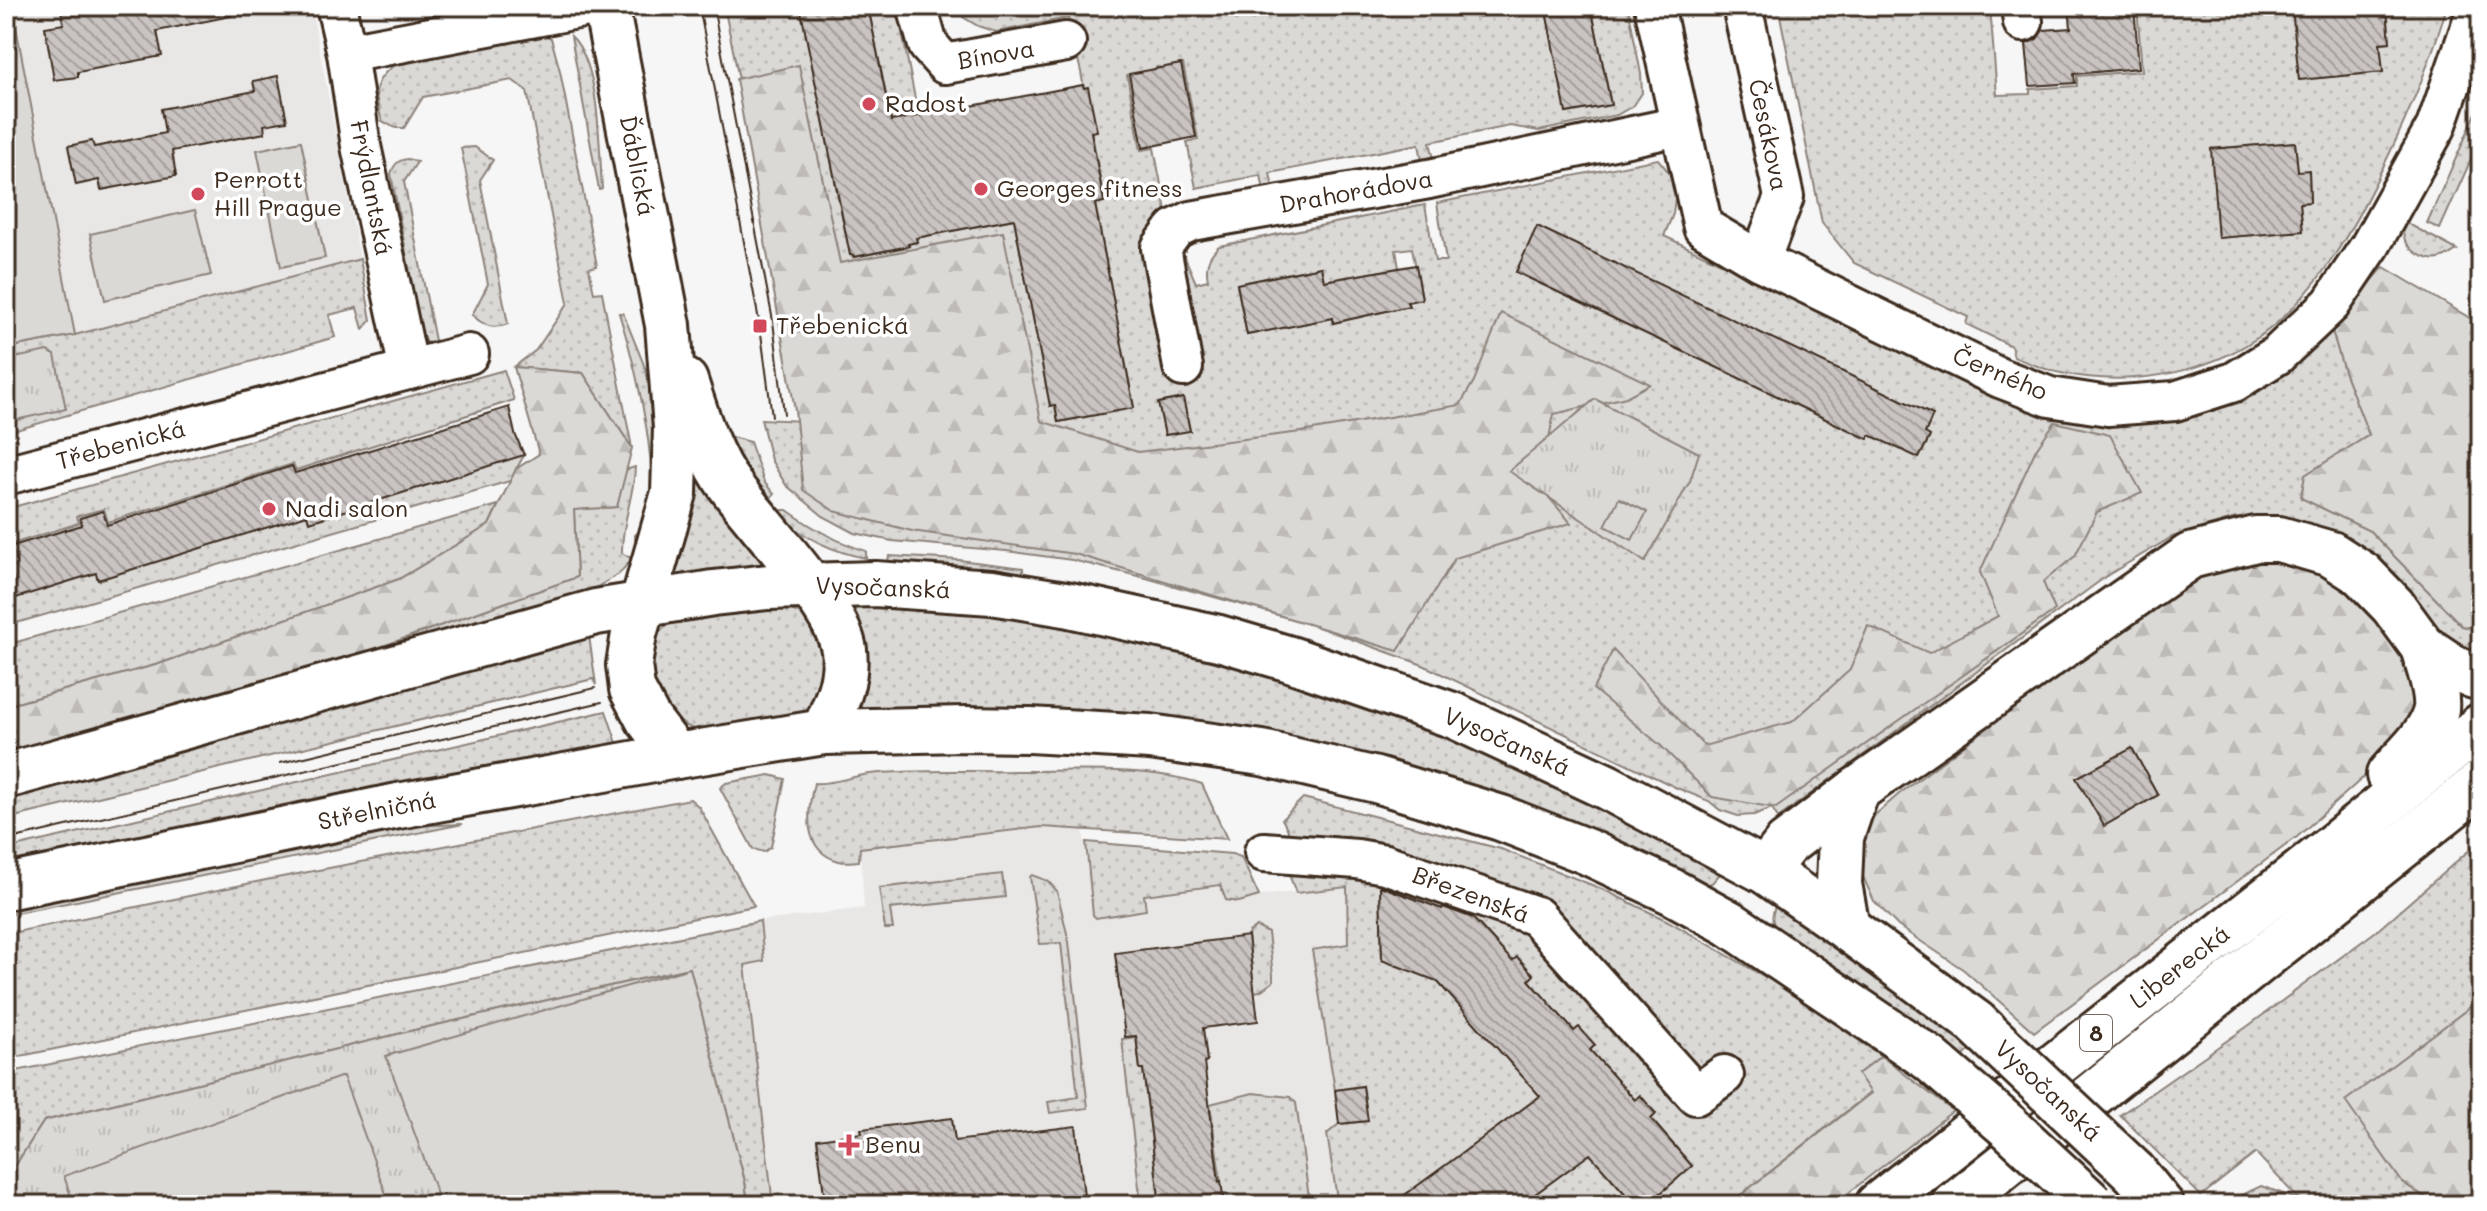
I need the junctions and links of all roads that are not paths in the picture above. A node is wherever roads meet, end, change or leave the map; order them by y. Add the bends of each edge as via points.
1 (336, 6) edge
2 (593, 6) edge
3 (606, 6) edge
4 (917, 6) edge
5 (1654, 6) edge
6 (1742, 6) edge
7 (2478, 6) edge
8 (1066, 42) dead end
9 (347, 53) junction
10 (1680, 126) junction
11 (1760, 261) junction
12 (668, 325) junction
13 (469, 354) dead end
14 (1183, 367) dead end
15 (409, 370) junction
16 (6, 475) edge
17 (809, 586) junction
18 (642, 605) junction
19 (2423, 647) junction
20 (2481, 676) edge
21 (2481, 726) edge
22 (824, 732) junction
23 (676, 756) junction
24 (6, 776) edge
25 (2481, 783) edge
26 (1857, 790) junction
27 (1264, 852) dead end
28 (2315, 861) junction
29 (1765, 871) junction
30 (6, 887) edge
31 (1729, 923) junction
32 (1847, 928) junction
33 (1704, 1096) dead end
34 (1999, 1170) junction
35 (2148, 1189) edge
36 (1878, 1205) edge
37 (1955, 1205) edge
38 (1965, 1205) edge
39 (2093, 1205) edge

1 - 9 street, Frýdlantská
2 - 9 street
3 - 12 main road, Ďáblická
4 - 8 street, Bínova via 928,45 945,64
5 - 10 street, Černého
6 - 11 street, Česákova via 1784,197
7 - 11 street, Černého via 2436,127 2365,253 2331,304 2277,355 2234,382 2175,401 2108,406 2050,397 2000,378
9 - 15 street, Frýdlantská via 361,146
10 - 11 street, Černého via 1703,227
10 - 14 street, Drahorádova via 1429,179 1191,221 1175,229 1161,248
12 - 17 main road via 700,426 729,485
12 - 18 main road via 676,428 674,493
13 - 15 street, Třebenická
15 - 16 street, Třebenická
17 - 18 main road, Vysočanská via 723,591
17 - 22 main road via 838,629 844,650 842,686
17 - 29 main road, Vysočanská via 875,584 992,592 1233,642 1455,716 1607,787
18 - 23 main road via 629,665 632,689
18 - 24 main road via 596,612
19 - 20 main road via 2453,667
19 - 26 main road via 2362,574 2331,554 2279,539 2256,539 2190,556
19 - 28 main road via 2436,710 2425,732
21 - 28 main road, Liberecká / 8
22 - 23 main road, Střelničná
22 - 31 main road via 1030,730 1150,737 1262,753 1501,818 1588,852
23 - 30 main road, Střelničná via 398,806
25 - 34 main road, Liberecká / 8
26 - 29 main road via 1786,844
26 - 32 main road via 1841,837 1839,884
27 - 33 street, Březenská via 1385,864 1536,916
28 - 36 main road, Liberecká / 8
29 - 31 main road
29 - 32 main road, Vysočanská
31 - 39 main road, bridge via 1930,1059
32 - 35 main road, Vysočanská, bridge via 1976,1023
34 - 37 main road, Liberecká / 8
34 - 38 main road

